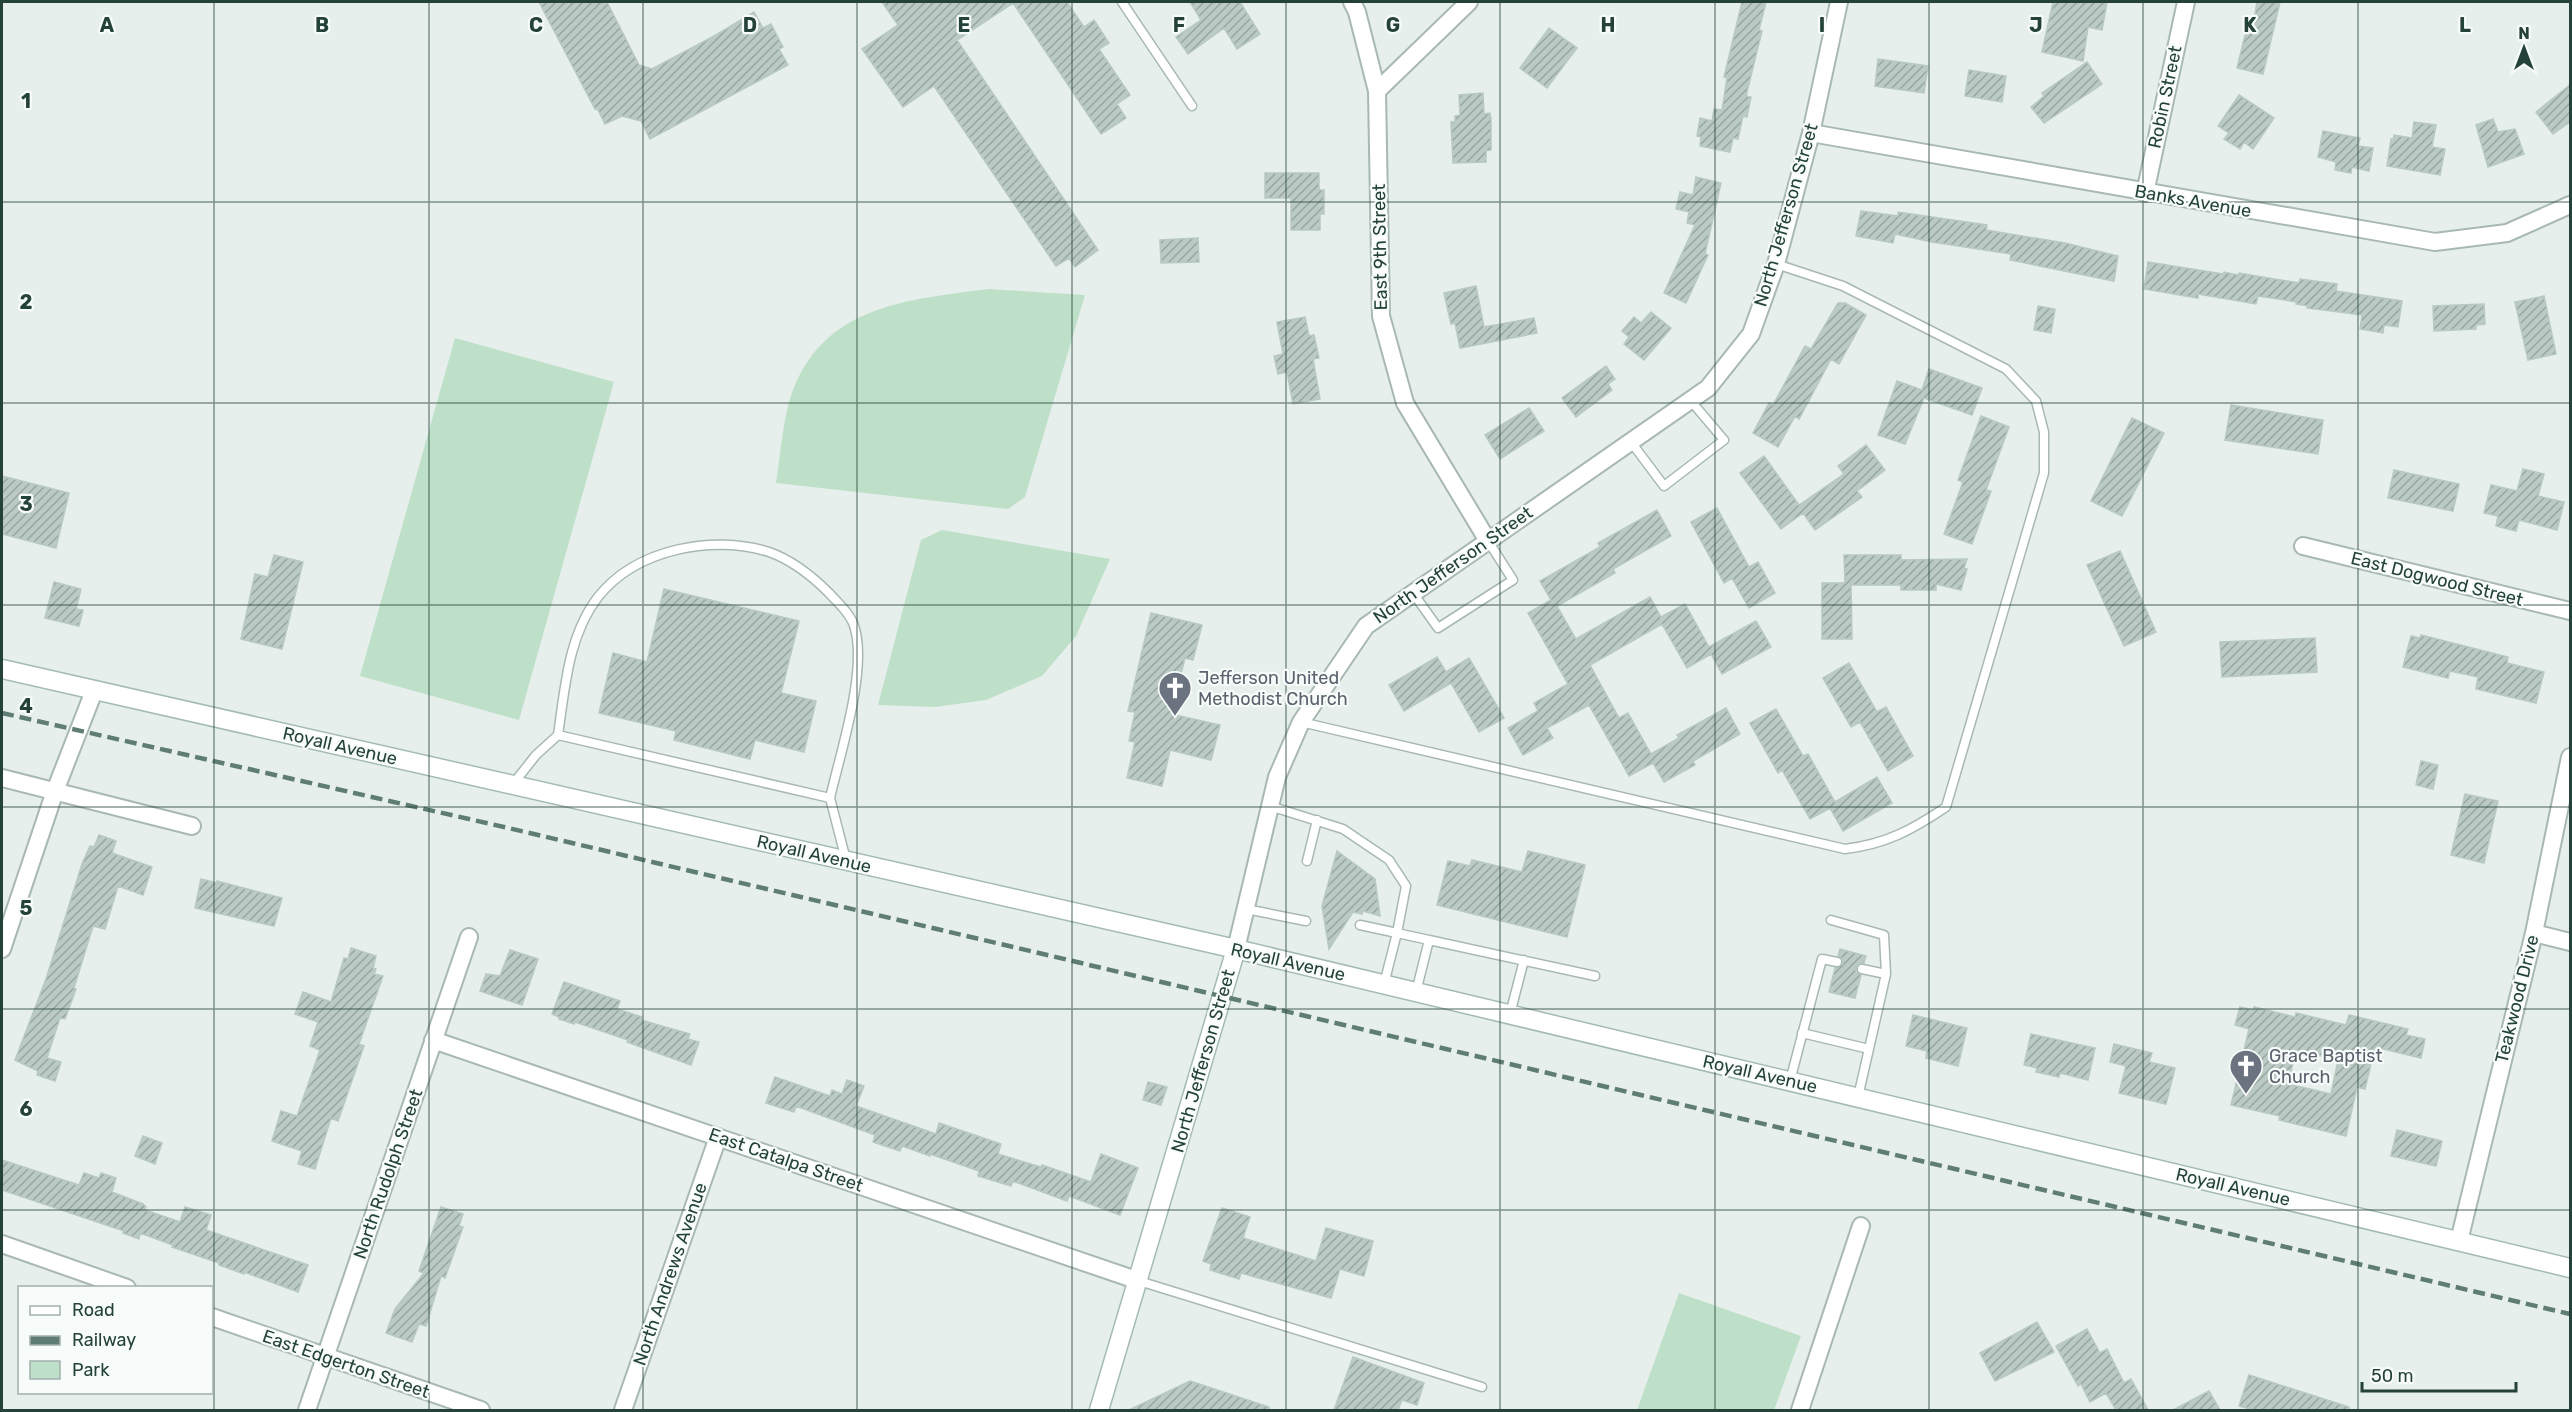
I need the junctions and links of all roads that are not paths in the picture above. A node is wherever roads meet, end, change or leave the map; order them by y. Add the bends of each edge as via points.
1 (1122, 2) edge
2 (1352, 2) edge
3 (1469, 2) edge
4 (1839, 2) edge
5 (2186, 2) edge
6 (1377, 92) junction
7 (1192, 106) dead end
8 (1811, 133) junction
9 (2145, 193) junction
10 (2571, 205) edge
11 (1776, 264) junction
12 (1691, 401) junction
13 (1631, 442) junction
14 (1488, 541) junction
15 (2303, 546) dead end
16 (1413, 593) junction
17 (2571, 611) edge
18 (2, 669) edge
19 (94, 691) junction
20 (1301, 722) junction
21 (558, 735) junction
22 (2571, 757) edge
23 (2, 778) edge
24 (512, 785) junction
25 (55, 791) junction
26 (830, 798) junction
27 (1270, 806) junction
28 (1317, 820) junction
29 (192, 826) dead end
30 (846, 861) junction
31 (1307, 861) dead end
32 (1246, 909) junction
33 (1831, 920) dead end
34 (1306, 921) dead end
35 (1360, 925) dead end
36 (1397, 933) junction
37 (2534, 933) junction
38 (469, 937) dead end
39 (1429, 940) junction
40 (2571, 942) edge
41 (2, 949) edge
42 (1236, 949) junction
43 (1524, 960) junction
44 (1837, 962) dead end
45 (1862, 969) dead end
46 (1886, 974) junction
47 (1594, 976) dead end
48 (1384, 984) junction
49 (1416, 992) junction
50 (1510, 1014) junction
51 (1802, 1033) junction
52 (434, 1040) junction
53 (1869, 1049) junction
54 (1790, 1081) junction
55 (1858, 1097) junction
56 (718, 1137) junction
57 (1861, 1226) dead end
58 (2459, 1241) junction
59 (2, 1244) edge
60 (2571, 1268) edge
61 (1138, 1281) junction
62 (124, 1286) edge
63 (213, 1317) edge
64 (326, 1357) junction
65 (1482, 1387) dead end
66 (307, 1410) edge
67 (481, 1410) edge
68 (623, 1410) edge
69 (1099, 1410) edge
70 (1800, 1410) edge

1 - 7 lane
2 - 6 street, East 9th Street
3 - 6 street
4 - 8 street, North Jefferson Street
5 - 9 street, Robin Street
6 - 14 street, East 9th Street via 1381,316 1405,403
8 - 9 street, Banks Avenue
8 - 11 street, North Jefferson Street
9 - 10 street, Banks Avenue via 2435,242 2507,234
11 - 12 street, North Jefferson Street via 1751,334 1708,388
11 - 20 lane via 1843,286 2006,369 2036,401 2044,432 2044,473 1946,807 1919,825 1873,845 1845,849
12 - 13 street, North Jefferson Street
12 - 13 lane via 1724,440 1664,486
13 - 14 street, North Jefferson Street
14 - 16 street, North Jefferson Street
14 - 16 lane via 1514,580 1438,628
15 - 17 street, East Dogwood Street
16 - 20 street, North Jefferson Street via 1366,626
18 - 19 street, Royall Avenue
19 - 24 street, Royall Avenue
19 - 25 street
20 - 27 street, North Jefferson Street via 1277,777
21 - 24 lane
21 - 26 lane
21 - 26 lane via 577,633 600,596 615,582 644,562 688,548 736,546 768,552 805,572 824,588 855,626 859,648 857,676
22 - 37 street, Teakwood Drive
23 - 25 street
24 - 30 street, Royall Avenue
25 - 29 street
25 - 41 street
26 - 30 lane
27 - 28 lane
27 - 32 street, North Jefferson Street
28 - 31 lane
28 - 36 lane via 1343,829 1389,860 1406,886
30 - 42 street, Royall Avenue
32 - 34 lane
32 - 42 street, North Jefferson Street
33 - 46 lane via 1884,934
35 - 36 lane
36 - 39 lane
36 - 48 lane
37 - 40 street
37 - 58 street, Teakwood Drive
38 - 52 street, North Rudolph Street
39 - 43 lane
39 - 49 lane
42 - 48 street, Royall Avenue
42 - 61 street, North Jefferson Street
43 - 47 lane
43 - 50 lane
44 - 51 lane via 1822,959
45 - 46 lane
46 - 53 lane
48 - 49 street, Royall Avenue
49 - 50 street, Royall Avenue
50 - 54 street, Royall Avenue
51 - 53 lane
51 - 54 lane
52 - 56 street, East Catalpa Street
52 - 64 street, North Rudolph Street
53 - 55 lane
54 - 55 street, Royall Avenue
55 - 58 street, Royall Avenue
56 - 61 street, East Catalpa Street
56 - 68 street, North Andrews Avenue
57 - 70 street
58 - 60 street, Royall Avenue
59 - 62 street
61 - 65 lane
61 - 69 street, North Jefferson Street
63 - 64 street, East Edgerton Street
64 - 66 street, North Rudolph Street
64 - 67 street, East Edgerton Street

